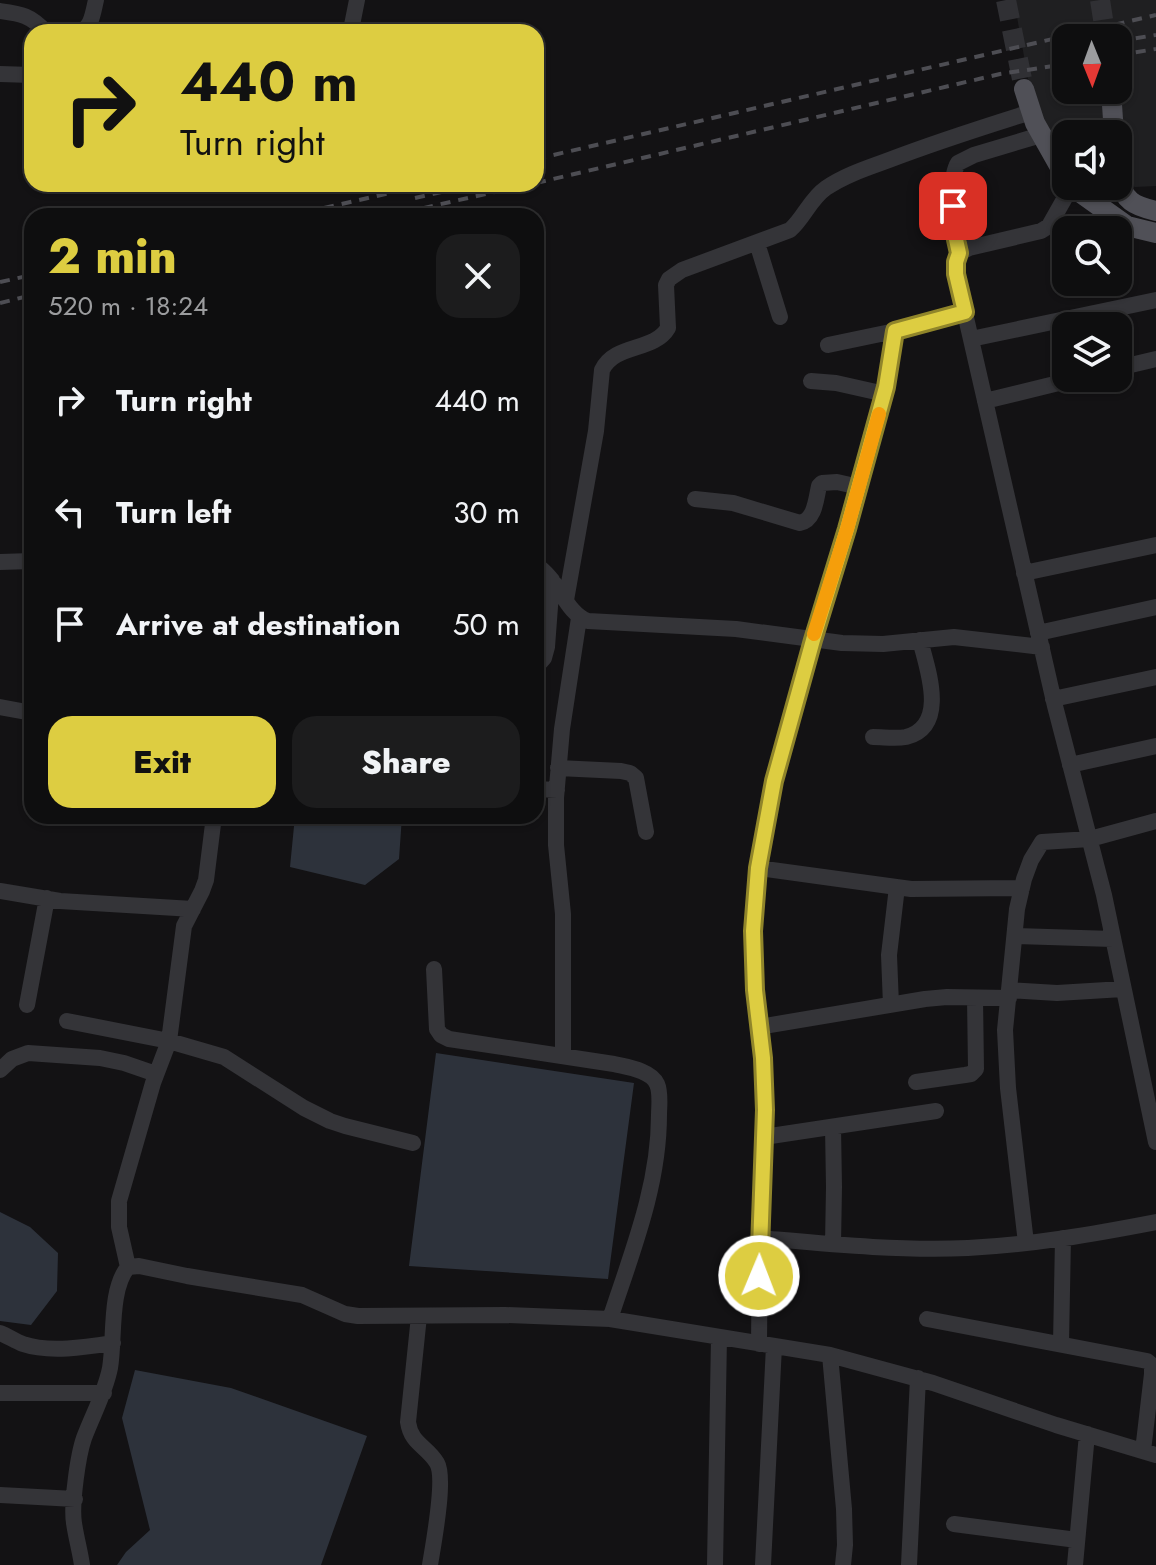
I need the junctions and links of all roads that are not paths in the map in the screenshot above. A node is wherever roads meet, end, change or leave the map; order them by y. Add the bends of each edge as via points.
1 (96, 0) edge
2 (357, 0) edge
3 (0, 11) edge
4 (38, 24) edge
5 (89, 24) edge
6 (352, 24) edge
7 (0, 74) edge
8 (24, 75) edge
9 (1024, 89) tunnel mouth
10 (1031, 112) junction
11 (1041, 135) junction
12 (1052, 154) edge
13 (1063, 200) edge
14 (1089, 200) edge
15 (1130, 200) edge
16 (1092, 202) junction
17 (1132, 202) junction
18 (1156, 211) edge
19 (1156, 233) edge
20 (757, 243) junction
21 (959, 253) junction
22 (1156, 300) edge
23 (965, 312) junction
24 (780, 317) dead end
25 (895, 331) junction
26 (971, 339) junction
27 (828, 345) dead end
28 (1156, 359) edge
29 (1132, 365) edge
30 (811, 381) dead end
31 (1052, 385) edge
32 (885, 394) junction
33 (985, 401) junction
34 (859, 487) junction
35 (695, 499) dead end
36 (1156, 545) edge
37 (24, 561) edge
38 (0, 562) edge
39 (544, 570) edge
40 (1024, 573) junction
41 (552, 580) junction
42 (566, 600) junction
43 (1156, 607) edge
44 (579, 618) junction
45 (813, 640) junction
46 (920, 640) junction
47 (1040, 640) junction
48 (544, 658) edge
49 (1156, 677) edge
50 (1053, 699) junction
51 (0, 707) edge
52 (24, 712) edge
53 (873, 737) dead end
54 (1156, 746) edge
55 (1070, 765) junction
56 (558, 768) junction
57 (544, 789) edge
58 (557, 790) junction
59 (1156, 821) edge
60 (213, 824) edge
61 (646, 832) dead end
62 (1090, 839) junction
63 (758, 868) junction
64 (897, 887) junction
65 (1022, 888) junction
66 (0, 891) edge
67 (47, 898) junction
68 (193, 909) junction
69 (1015, 936) junction
70 (1113, 939) junction
71 (434, 969) dead end
72 (1123, 989) junction
73 (1009, 994) junction
74 (975, 998) junction
75 (27, 1005) dead end
76 (891, 1005) junction
77 (67, 1021) dead end
78 (759, 1027) junction
79 (169, 1041) junction
80 (563, 1056) junction
81 (0, 1070) edge
82 (156, 1074) junction
83 (916, 1082) dead end
84 (936, 1111) dead end
85 (833, 1127) junction
86 (764, 1137) junction
87 (1156, 1142) edge
88 (413, 1143) dead end
89 (1156, 1222) edge
90 (760, 1238) junction
91 (1063, 1238) junction
92 (1026, 1243) junction
93 (833, 1244) junction
94 (128, 1267) junction
95 (419, 1316) junction
96 (610, 1319) junction
97 (927, 1319) dead end
98 (0, 1333) edge
99 (719, 1337) junction
100 (113, 1343) junction
101 (1061, 1344) junction
102 (767, 1345) junction
103 (830, 1355) junction
104 (918, 1378) junction
105 (0, 1393) edge
106 (104, 1393) junction
107 (1087, 1434) junction
108 (1149, 1453) edge
109 (0, 1495) edge
110 (75, 1499) junction
111 (954, 1524) dead end
112 (1077, 1540) junction
113 (82, 1565) edge
114 (430, 1565) edge
115 (715, 1565) edge
116 (763, 1565) edge
117 (843, 1565) edge
118 (909, 1565) edge
119 (1075, 1565) edge

1 - 5 street
2 - 6 street
3 - 4 street via 23,14
7 - 8 street
9 - 10 main road
10 - 11 main road
10 - 20 street via 848,176 815,196 790,230
11 - 12 main road
11 - 21 street via 958,163 952,177
13 - 21 street via 1041,231
14 - 16 main road
15 - 17 main road
16 - 17 main road
16 - 19 main road via 1127,226
17 - 18 main road
20 - 24 street
20 - 42 street via 673,275 666,285 666,333 617,353 602,370
21 - 23 street via 956,274
22 - 26 street
23 - 25 street
23 - 26 street
25 - 27 street
25 - 32 street
26 - 33 street
28 - 29 street
30 - 32 street
31 - 33 street
32 - 34 street
33 - 40 street
34 - 35 street via 822,483 810,518 800,523 733,503
34 - 45 street
36 - 40 street
37 - 38 street
39 - 41 street
40 - 47 street
41 - 42 street
41 - 48 street
42 - 44 street
43 - 47 street
44 - 45 street
44 - 56 street
45 - 46 street
45 - 63 street via 769,802
46 - 47 street
46 - 53 street via 931,691 930,716 911,735
47 - 50 street
49 - 50 street
50 - 55 street
51 - 52 street
54 - 55 street
55 - 62 street
56 - 58 street
56 - 61 street via 630,773 636,778
57 - 58 street
58 - 80 street
59 - 62 street
60 - 68 street via 206,880
62 - 65 street via 1042,842
62 - 70 street
63 - 64 street
63 - 78 street via 753,931
64 - 65 street
64 - 76 street via 889,955
65 - 69 street
66 - 67 street
67 - 68 street
67 - 75 street
68 - 79 street via 184,926
69 - 70 street
69 - 73 street
70 - 72 street
71 - 80 street via 441,1035
72 - 73 street
72 - 87 street
73 - 74 street
73 - 92 street via 1006,1064
74 - 76 street
74 - 83 street via 976,1069
76 - 78 street
77 - 79 street
78 - 86 street
79 - 82 street
79 - 88 street via 224,1057 330,1121
80 - 96 street via 639,1070 652,1078 659,1093 658,1151 650,1193
81 - 82 street via 28,1053 100,1058
82 - 94 street via 119,1201
84 - 85 street
85 - 86 street
85 - 93 street
86 - 90 street
89 - 91 street
90 - 93 street
90 - 102 street
91 - 92 street
91 - 101 street
92 - 93 street via 967,1248
94 - 95 street via 302,1295 345,1314
94 - 100 street via 117,1298
95 - 96 street
95 - 114 street via 408,1422 413,1438 439,1467
96 - 99 street
97 - 101 street
98 - 100 street via 45,1347
99 - 102 street
99 - 115 street
100 - 106 street
101 - 108 street via 1152,1365
102 - 103 street
102 - 116 street
103 - 104 street
103 - 117 street via 844,1509
104 - 107 street
104 - 118 street
105 - 106 street
106 - 110 street via 84,1439
107 - 108 street
107 - 112 street
109 - 110 street
110 - 113 street via 73,1519
111 - 112 street
112 - 119 street

